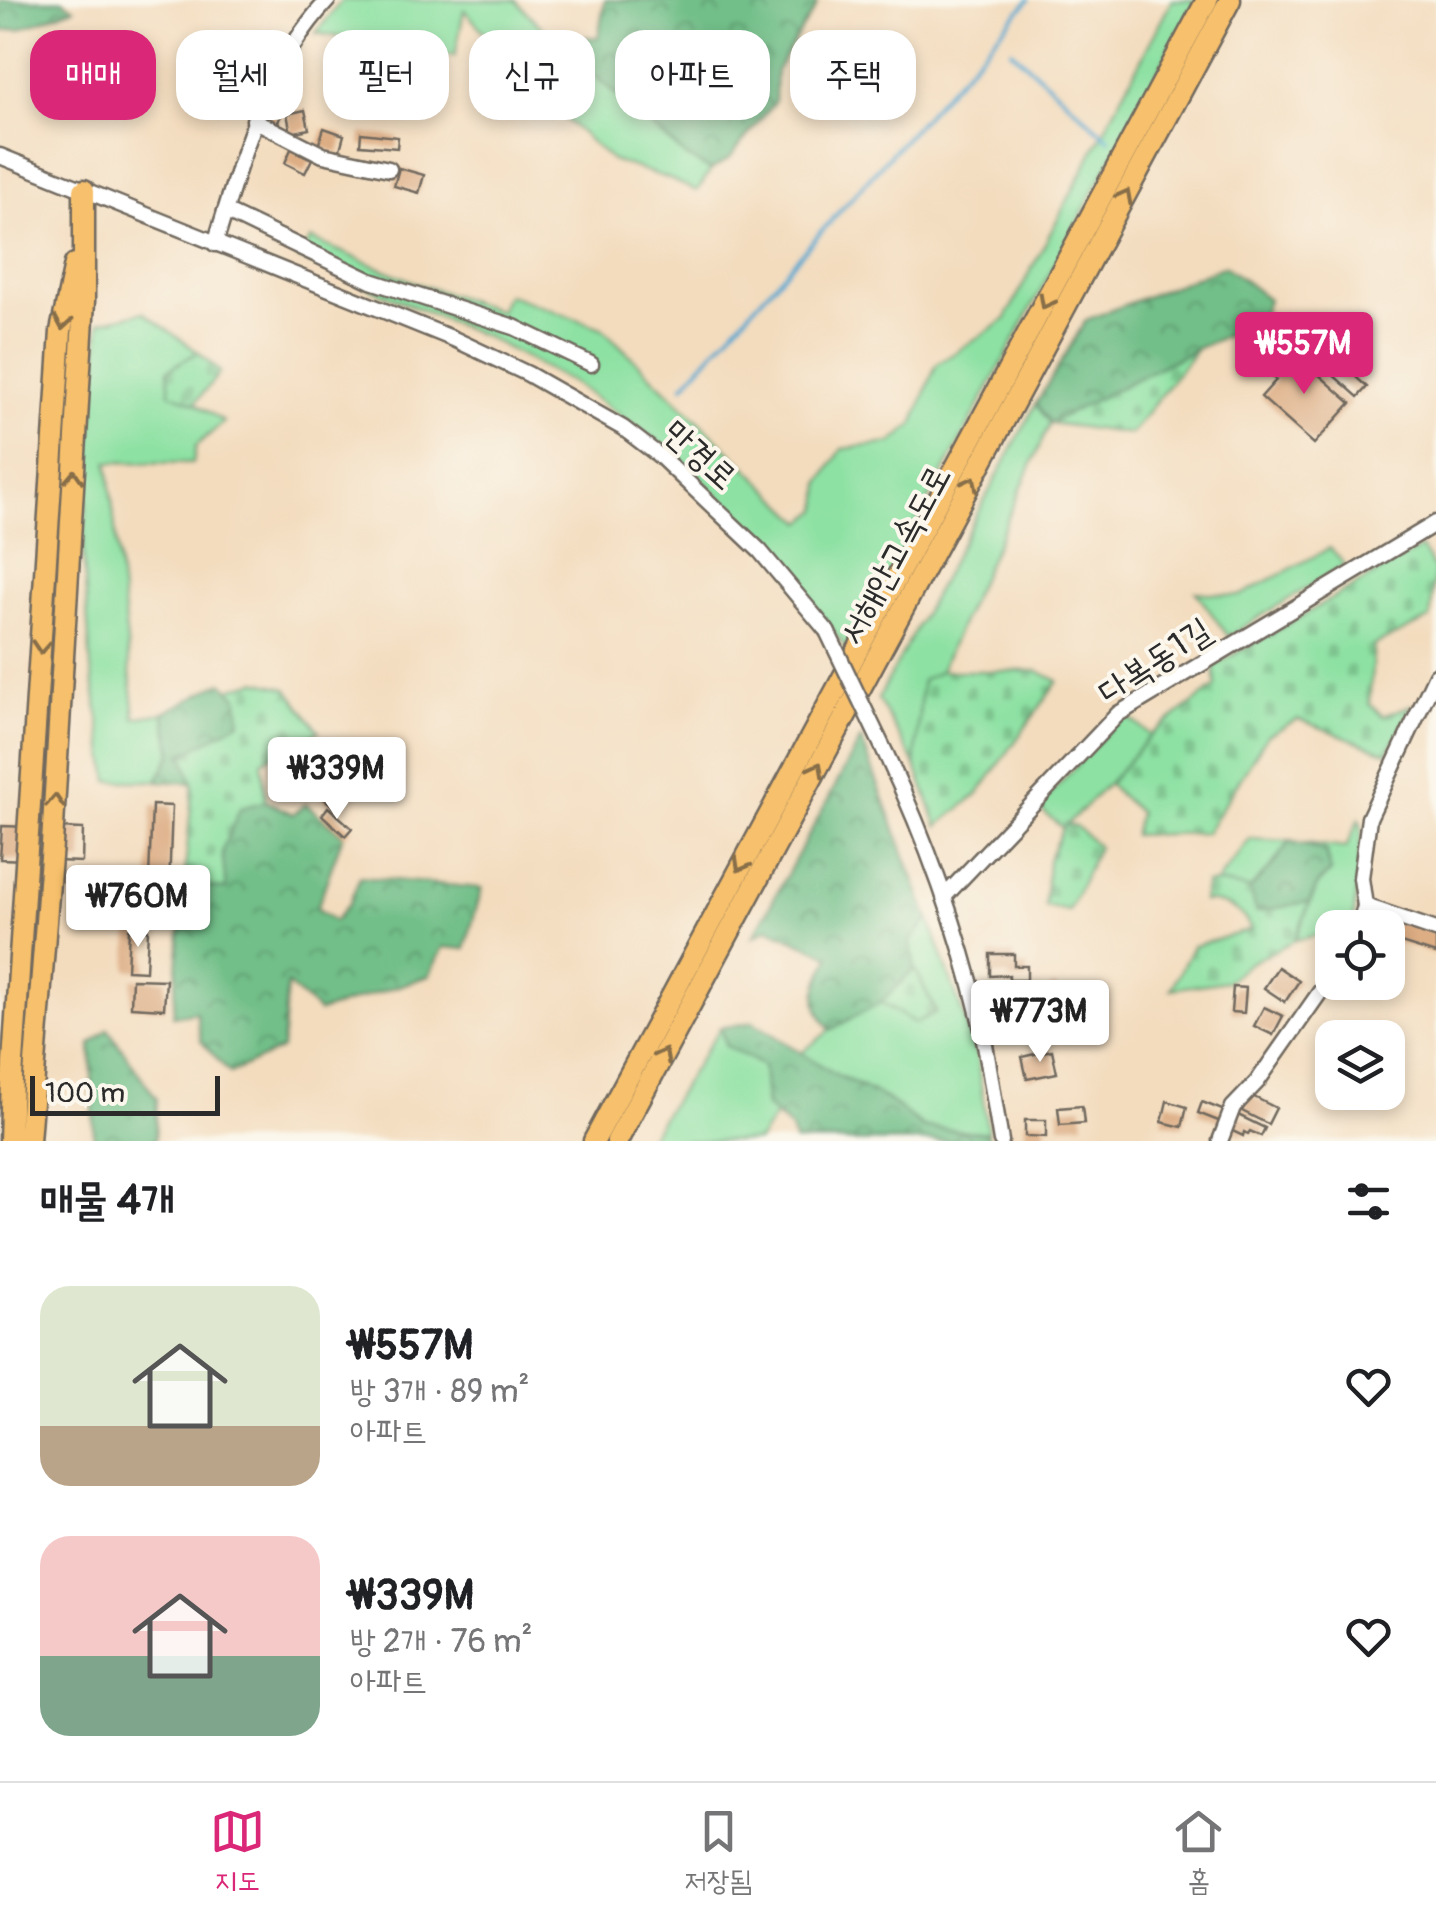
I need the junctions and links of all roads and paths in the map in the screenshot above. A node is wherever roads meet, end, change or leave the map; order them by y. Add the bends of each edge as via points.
1 (328, 0) edge
2 (1206, 0) edge
3 (1230, 0) edge
4 (303, 32) edge
5 (254, 120) joint
6 (0, 156) edge
7 (389, 169) dead end
8 (84, 190) junction
9 (225, 212) junction
10 (83, 228) junction
11 (214, 244) junction
12 (592, 364) dead end
13 (1431, 526) edge
14 (1436, 546) edge
15 (1436, 675) edge
16 (944, 897) junction
17 (1365, 906) junction
18 (1364, 910) edge
19 (1436, 930) edge
20 (1315, 999) edge
21 (10, 1141) edge
22 (30, 1141) edge
23 (594, 1141) edge
24 (617, 1141) edge
25 (1000, 1141) edge
26 (1220, 1141) edge

1 - 4 street
2 -> 23 highway, 서해안고속도로
24 -> 3 highway, 서해안고속도로
5 - 7 street via 323,155
5 - 9 street
6 - 8 street, 만경로
8 - 10 highway
8 - 11 street, 만경로
9 - 11 street
9 - 12 street via 371,282 514,326
10 -> 21 highway via 61,331
22 -> 10 highway via 83,321
11 - 16 street, 만경로, bridge via 528,374 661,456 760,551 826,632 912,810
13 - 14 street
13 - 16 street, 다복동1길 via 1118,714
15 - 17 street via 1369,818 1361,878
16 - 25 street, 만경로 via 980,1023
17 - 18 street
17 - 19 street
20 - 26 street via 1233,1108

